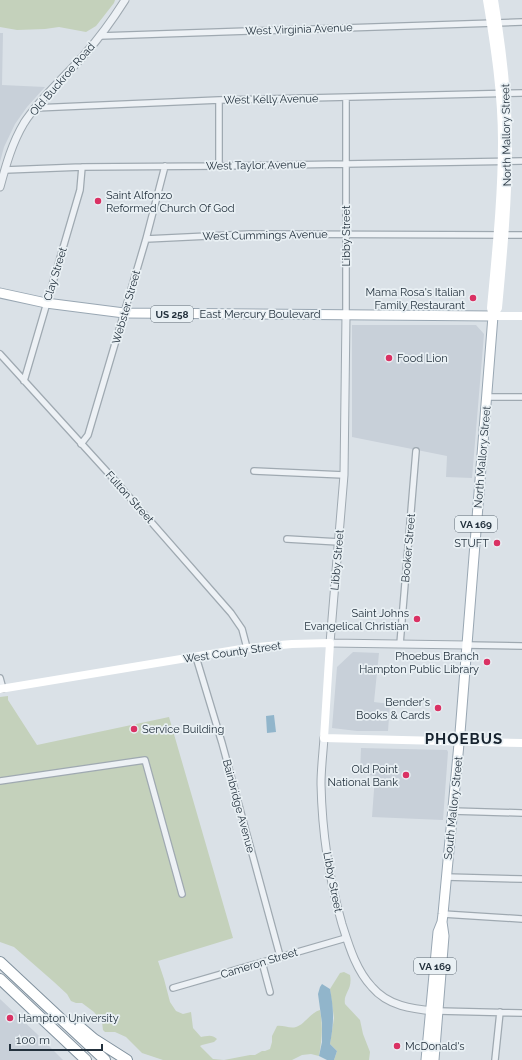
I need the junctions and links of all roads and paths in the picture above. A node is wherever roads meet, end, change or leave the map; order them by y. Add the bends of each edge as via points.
1 (125, 0) edge
2 (487, 0) edge
3 (494, 0) edge
4 (522, 22) edge
5 (494, 23) junction
6 (100, 36) junction
7 (522, 93) edge
8 (503, 94) junction
9 (346, 98) junction
10 (219, 100) junction
11 (35, 108) junction
12 (505, 161) junction
13 (522, 161) edge
14 (346, 164) junction
15 (165, 166) junction
16 (219, 166) junction
17 (82, 167) junction
18 (5, 170) junction
19 (0, 186) edge
20 (346, 234) junction
21 (501, 235) junction
22 (522, 235) edge
23 (146, 239) junction
24 (0, 293) edge
25 (46, 303) junction
26 (124, 313) junction
27 (346, 315) junction
28 (493, 316) junction
29 (522, 316) edge
30 (0, 354) edge
31 (24, 381) junction
32 (487, 397) junction
33 (522, 397) edge
34 (81, 444) junction
35 (416, 451) dead end
36 (254, 471) dead end
37 (344, 476) junction
38 (287, 539) dead end
39 (339, 542) junction
40 (330, 643) junction
41 (400, 644) junction
42 (466, 645) junction
43 (522, 646) edge
44 (246, 648) junction
45 (196, 656) junction
46 (0, 678) edge
47 (1, 689) edge
48 (324, 738) junction
49 (459, 741) junction
50 (522, 743) edge
51 (0, 781) edge
52 (452, 811) junction
53 (522, 814) edge
54 (446, 877) junction
55 (522, 879) edge
56 (182, 894) dead end
57 (443, 918) junction
58 (522, 919) edge
59 (346, 938) junction
60 (280, 956) junction
61 (0, 962) edge
62 (262, 962) junction
63 (0, 978) edge
64 (22, 981) junction
65 (173, 988) dead end
66 (270, 992) dead end
67 (434, 1010) junction
68 (500, 1012) junction
69 (522, 1013) edge
70 (58, 1034) junction
71 (80, 1060) edge
72 (86, 1060) edge
73 (105, 1060) edge
74 (127, 1060) edge
75 (426, 1060) edge
76 (434, 1060) edge
77 (495, 1060) edge

1 - 6 street, Old Buckroe Road
2 - 5 main road, North Mallory Street / VA 169
3 - 5 main road, North Mallory Street / VA 169
4 - 5 street, West Virginia Avenue
5 - 6 street, West Virginia Avenue
5 - 8 main road, North Mallory Street / VA 169
6 - 11 street, Old Buckroe Road
7 - 8 street, West Kelly Avenue
8 - 9 street, West Kelly Avenue
8 - 12 main road, North Mallory Street / VA 169
9 - 10 street, West Kelly Avenue
9 - 14 street, Libby Street
10 - 11 street, West Kelly Avenue
10 - 16 street
11 - 18 street, Old Buckroe Road via 17,136
12 - 13 street, West Taylor Avenue
12 - 14 street, West Taylor Avenue
12 - 21 main road, North Mallory Street / VA 169
14 - 16 street, West Taylor Avenue
14 - 20 street, Libby Street
15 - 16 street, West Taylor Avenue
15 - 17 street, West Taylor Avenue
15 - 23 street, Webster Street
17 - 18 street, West Taylor Avenue
17 - 25 street, Clay Street via 80,190
18 - 19 street, Old Buckroe Road
20 - 21 street, West Cummings Avenue
20 - 23 street, West Cummings Avenue via 250,234
20 - 27 street, Libby Street
21 - 22 street, West Cummings Avenue
21 - 28 main road, North Mallory Street / VA 169 via 498,308
23 - 26 street, Webster Street
24 - 25 main road, East Mercury Boulevard / US 258
25 - 26 main road, East Mercury Boulevard / US 258
25 - 31 street, Clay Street
26 - 27 main road, East Mercury Boulevard / US 258
26 - 34 street, Webster Street via 88,435
27 - 28 main road, East Mercury Boulevard / US 258
27 - 37 street, Libby Street
28 - 29 main road, East Mercury Boulevard / US 258
28 - 32 main road, North Mallory Street / VA 169
30 - 31 street, Fulton Street
31 - 34 street, Fulton Street
32 - 33 street
32 - 42 main road, North Mallory Street / VA 169
34 - 44 street, Fulton Street via 232,613 242,629
35 - 41 street, Booker Street
36 - 37 street
37 - 39 street, Libby Street
38 - 39 street
39 - 40 street, Libby Street
40 - 41 street, West County Street
40 - 44 main road, West County Street
40 - 48 main road, Libby Street
41 - 42 street, West County Street
42 - 43 street
42 - 49 main road, South Mallory Street / VA 169
44 - 45 main road, West County Street
45 - 47 main road, West County Street
45 - 60 street, Bainbridge Avenue
46 - 47 street
48 - 49 main road
48 - 59 street, Libby Street via 321,784 323,826 334,895
49 - 50 main road
49 - 52 main road, South Mallory Street / VA 169
51 - 56 street via 145,760
52 - 53 street
52 - 54 main road, South Mallory Street / VA 169
54 - 55 street
54 - 57 main road, South Mallory Street / VA 169
57 - 58 street
57 - 67 main road, South Mallory Street / VA 169 via 444,936
59 - 60 street, Cameron Street
59 - 67 street, Libby Street via 360,971 372,988 397,1004
60 - 62 street, Cameron Street
61 - 64 highway
62 - 65 street, Cameron Street
62 - 66 street
63 - 70 highway
64 - 73 highway
64 - 74 highway via 55,1004 87,1034
67 - 68 street
67 - 75 main road, South Mallory Street / VA 169
67 - 76 main road, South Mallory Street / VA 169
68 - 69 street
68 - 77 street
70 - 71 highway
70 - 72 highway

